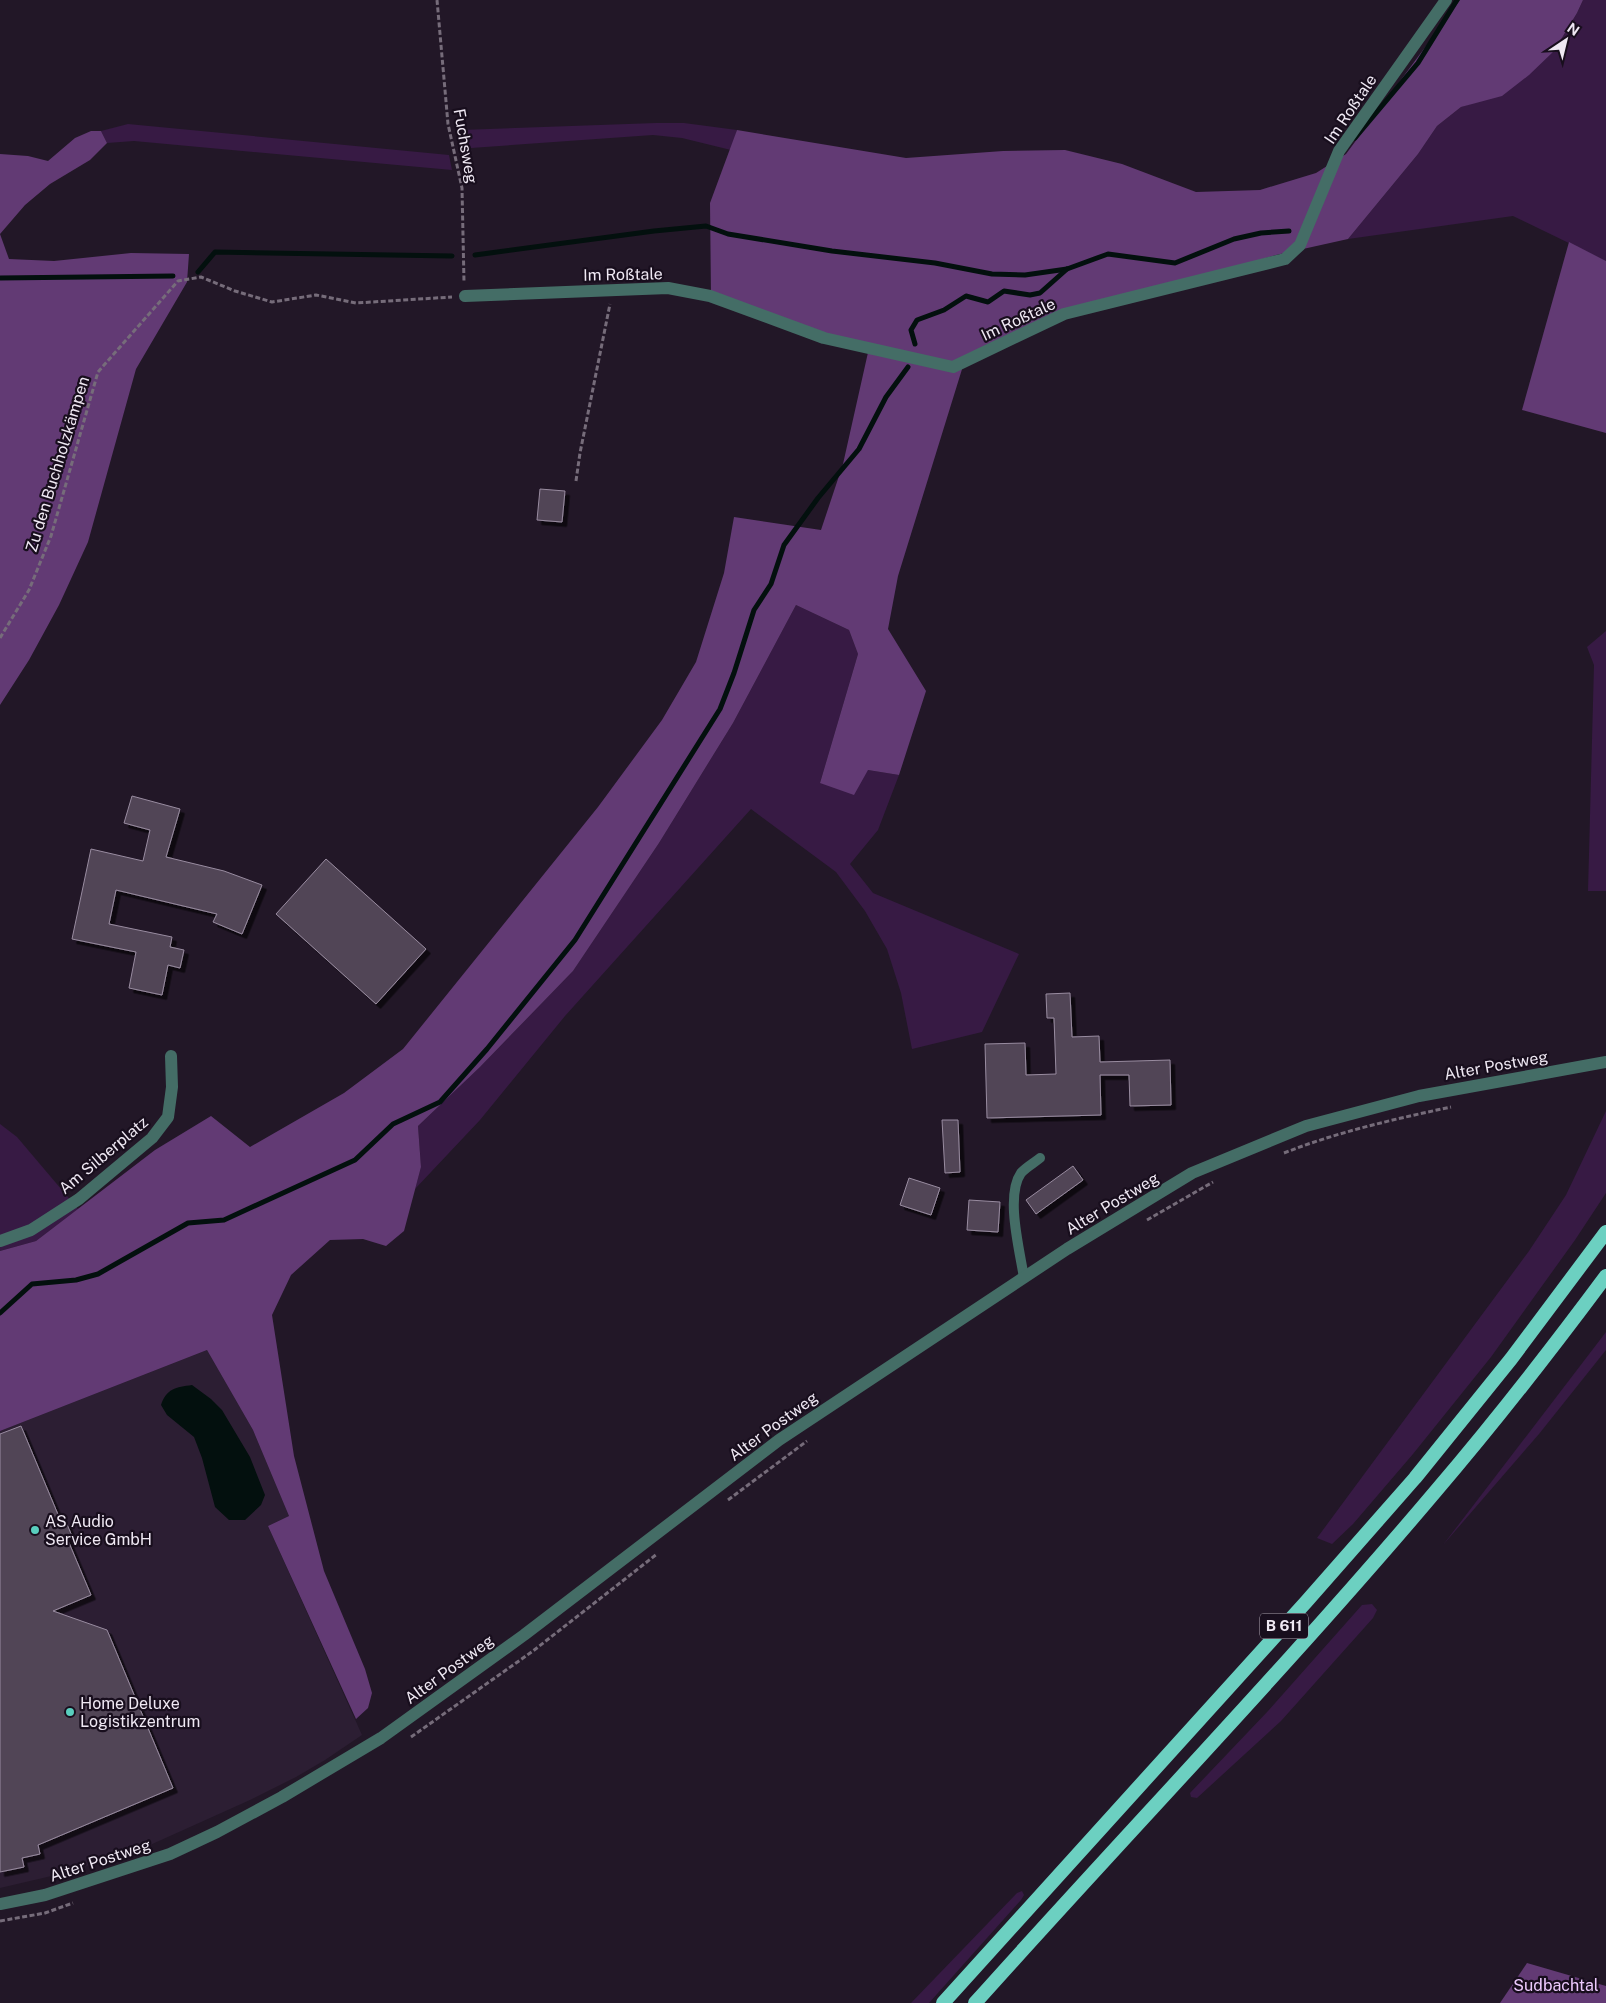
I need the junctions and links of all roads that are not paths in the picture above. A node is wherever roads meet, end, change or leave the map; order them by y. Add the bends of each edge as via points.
1 (1446, 0) edge
2 (465, 296) road end
3 (171, 1056) dead end
4 (1606, 1062) edge
5 (1040, 1158) dead end
6 (1606, 1232) edge
7 (0, 1241) edge
8 (1606, 1276) edge
9 (1024, 1278) junction
10 (0, 1904) edge
11 (943, 2003) edge
12 (975, 2003) edge

1 - 2 street, Im Roßtale via 1339,151 1300,245 1285,260 1064,314 953,367 824,338 710,296 668,288
3 - 7 street, Am Silberplatz via 172,1087 168,1117 152,1138 71,1204 31,1230
4 - 9 street, Alter Postweg via 1419,1096 1306,1126 1192,1173
5 - 9 lane via 1022,1173 1014,1189 1015,1221
6 - 11 highway, B 611 via 1512,1359 1415,1478
8 - 12 highway, B 611 via 1536,1370 1435,1492
9 - 10 street, Alter Postweg via 779,1440 524,1635 380,1738 282,1797 170,1854 45,1895

